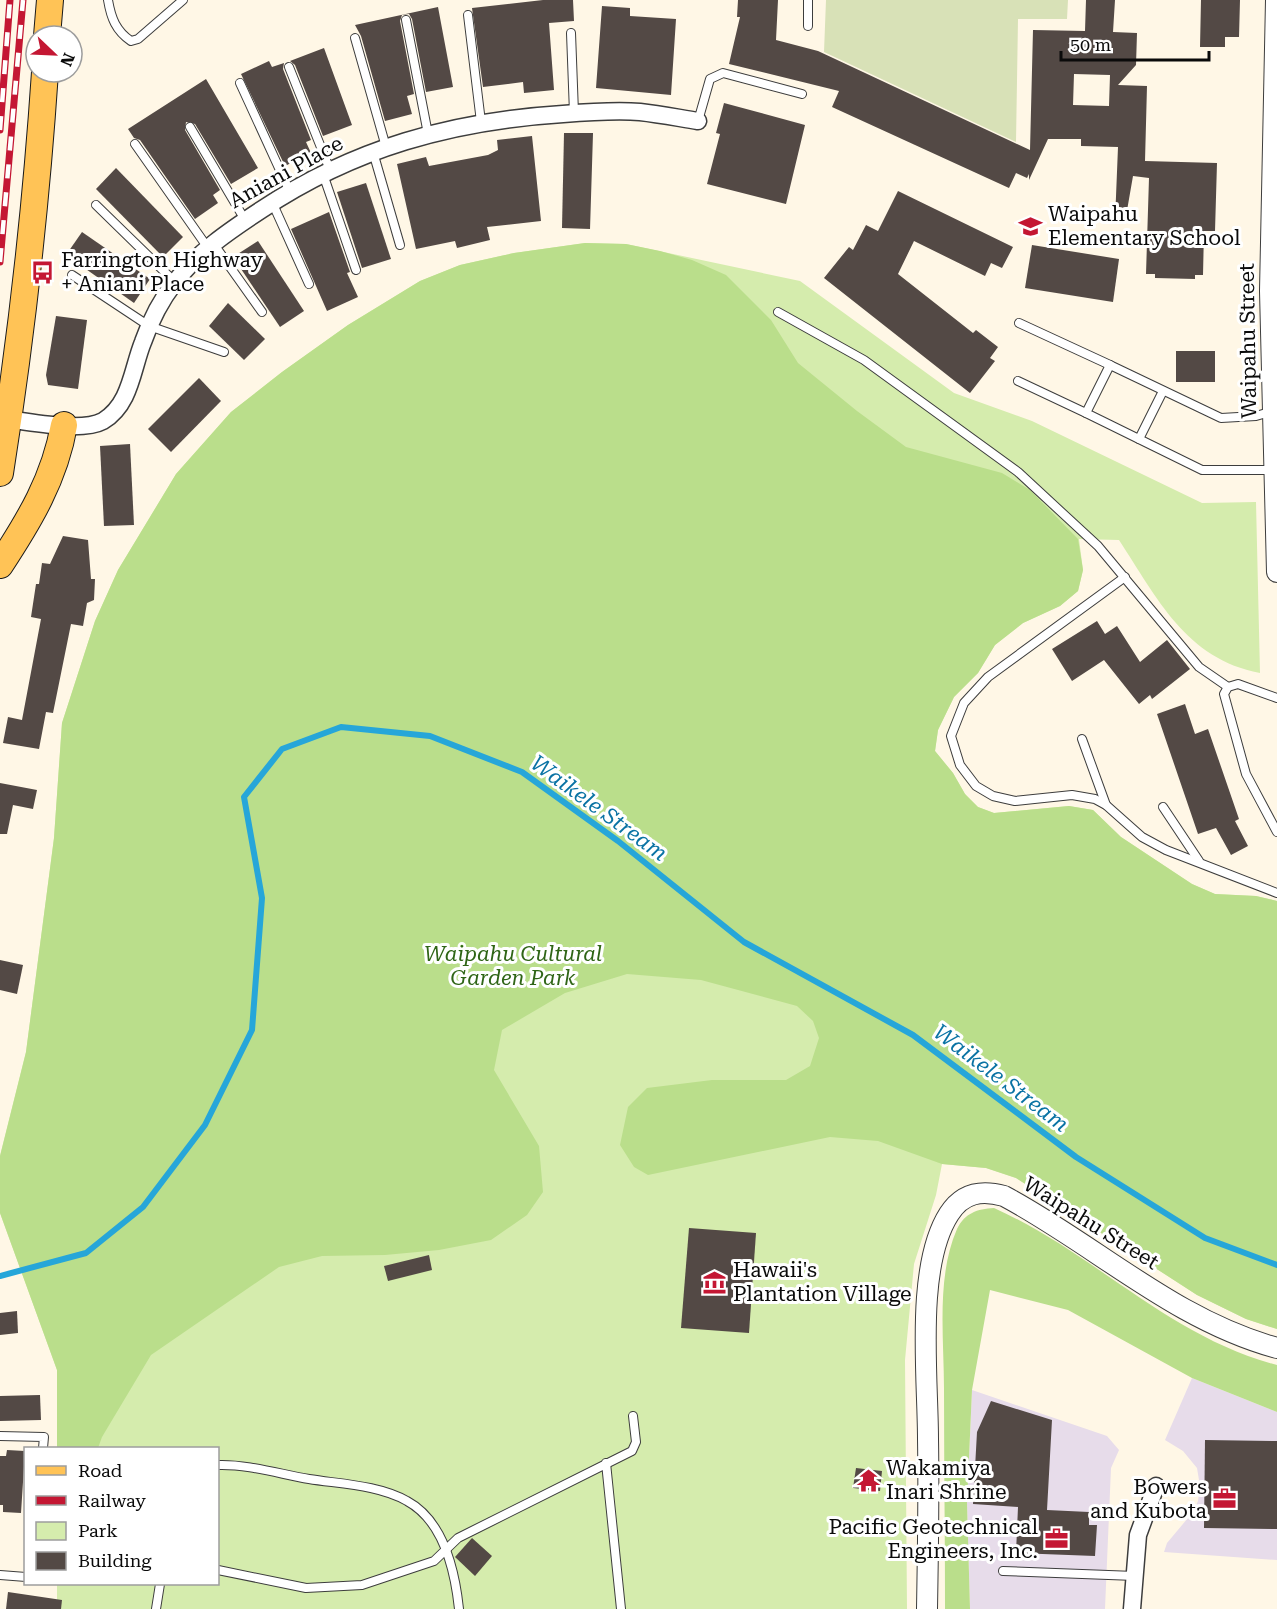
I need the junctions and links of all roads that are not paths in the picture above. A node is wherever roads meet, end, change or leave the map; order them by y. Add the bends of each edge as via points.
1 (50, 0) edge
2 (108, 0) edge
3 (183, 0) edge
4 (808, 0) edge
5 (1275, 0) edge
6 (468, 15) dead end
7 (406, 20) dead end
8 (48, 24) edge
9 (808, 26) dead end
10 (571, 33) dead end
11 (355, 38) dead end
12 (289, 67) dead end
13 (44, 84) edge
14 (240, 84) dead end
15 (802, 94) dead end
16 (574, 113) junction
17 (698, 121) joint
18 (481, 122) junction
19 (190, 127) dead end
20 (428, 134) junction
21 (135, 144) dead end
22 (379, 149) junction
23 (326, 172) junction
24 (290, 192) junction
25 (272, 202) junction
26 (96, 204) dead end
27 (245, 220) junction
28 (210, 245) junction
29 (400, 245) dead end
30 (356, 270) dead end
31 (72, 275) dead end
32 (175, 282) junction
33 (309, 284) dead end
34 (1274, 290) edge
35 (262, 312) dead end
36 (778, 312) dead end
37 (1019, 323) dead end
38 (149, 326) junction
39 (224, 352) dead end
40 (1110, 365) junction
41 (1018, 381) dead end
42 (1163, 391) junction
43 (1275, 410) edge
44 (1086, 412) junction
45 (4, 419) edge
46 (64, 425) junction
47 (1139, 439) junction
48 (1274, 470) junction
49 (0, 473) edge
50 (0, 565) edge
51 (1277, 572) edge
52 (1125, 577) junction
53 (1228, 687) junction
54 (1277, 698) edge
55 (1082, 739) dead end
56 (1106, 805) junction
57 (1163, 807) dead end
58 (1277, 832) edge
59 (1199, 861) junction
60 (1277, 893) edge
61 (1277, 1348) edge
62 (633, 1416) dead end
63 (0, 1436) edge
64 (43, 1447) edge
65 (606, 1463) junction
66 (219, 1465) edge
67 (1156, 1486) dead end
68 (446, 1548) junction
69 (219, 1570) edge
70 (1003, 1570) dead end
71 (0, 1575) edge
72 (1135, 1576) junction
73 (24, 1577) edge
74 (160, 1585) edge
75 (156, 1609) edge
76 (459, 1609) edge
77 (621, 1609) edge
78 (927, 1609) edge
79 (1132, 1609) edge

1 - 8 main road
2 - 3 lane via 110,16 120,34 131,41
4 - 9 lane
5 - 34 street, Waipahu Street
6 - 18 lane
7 - 20 lane
10 - 16 lane
11 - 22 lane
12 - 23 lane
13 - 45 main road via 38,182
14 - 24 lane
15 - 17 lane via 723,73 710,79
16 - 17 street, Aniani Place via 639,112
16 - 18 street, Aniani Place
18 - 20 street, Aniani Place
19 - 27 lane
20 - 22 street, Aniani Place
21 - 28 lane
22 - 23 street, Aniani Place
22 - 29 lane
23 - 24 street, Aniani Place
23 - 30 lane
24 - 25 street, Aniani Place
25 - 27 street, Aniani Place
25 - 33 lane
26 - 32 lane
27 - 28 street, Aniani Place
28 - 32 street, Aniani Place
28 - 35 lane
31 - 38 lane
32 - 38 street, Aniani Place
34 - 43 street, Waipahu Street
36 - 52 lane via 864,360 1018,472 1090,537
37 - 40 lane
38 - 39 lane
38 - 46 street, Aniani Place via 124,400 112,414 101,422
40 - 42 lane
40 - 44 lane
41 - 44 lane
42 - 43 lane via 1221,418 1256,416
42 - 47 lane
43 - 48 street, Waipahu Street
44 - 47 lane
45 - 46 street, Aniani Place
45 - 49 main road
46 - 50 main road via 54,468 30,520
47 - 48 lane via 1202,470
48 - 51 street, Waipahu Street
52 - 53 lane via 1199,667
52 - 56 lane via 988,677 964,704 951,736 960,765 976,786 993,796 1015,801 1072,795
53 - 54 lane via 1238,684
53 - 58 lane via 1224,694 1226,706 1246,774
55 - 56 lane
56 - 59 lane via 1142,837
57 - 59 lane
59 - 60 lane
61 - 78 street, Waipahu Street via 1188,1312 1004,1196 973,1193 960,1202 941,1230 927,1283
62 - 65 lane via 636,1442 632,1451
63 - 64 lane via 44,1437
65 - 68 lane
65 - 77 lane
66 - 68 lane via 380,1490 408,1501 420,1511
67 - 72 street via 1138,1535
68 - 69 lane via 434,1561 362,1585 338,1588 306,1588
68 - 76 lane via 455,1574
70 - 72 lane
71 - 73 lane
72 - 79 street
74 - 75 lane

